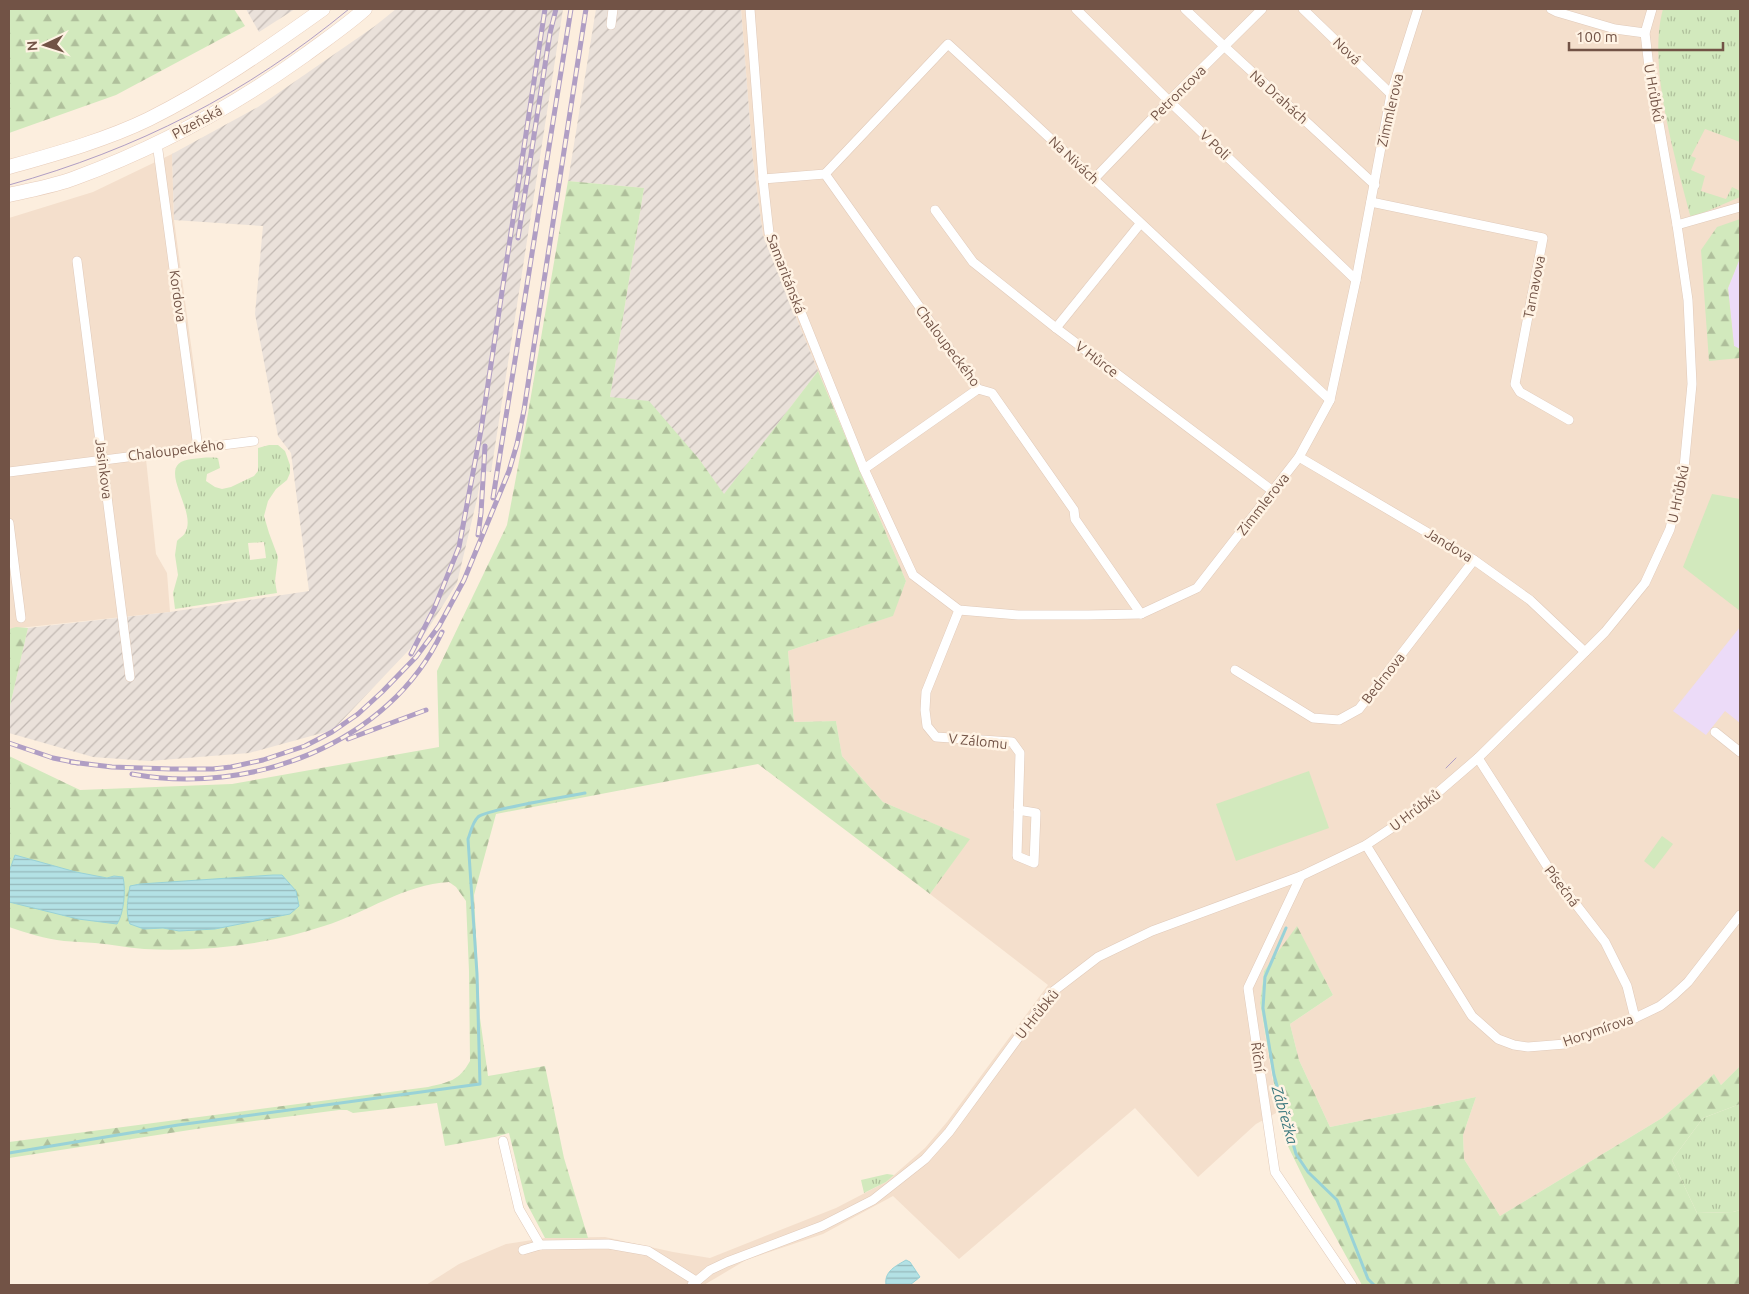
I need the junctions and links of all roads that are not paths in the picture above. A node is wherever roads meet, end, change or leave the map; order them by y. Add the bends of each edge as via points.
1 (323, 9) edge
2 (365, 9) edge
3 (613, 9) edge
4 (750, 9) edge
5 (1076, 9) edge
6 (1185, 9) edge
7 (1262, 9) edge
8 (1303, 9) edge
9 (1418, 9) edge
10 (1552, 9) edge
11 (1652, 9) edge
12 (611, 25) dead end
13 (1645, 32) junction
14 (1225, 47) junction
15 (1391, 94) junction
16 (1169, 101) junction
17 (157, 143) junction
18 (9, 167) edge
19 (825, 174) junction
20 (1095, 178) junction
21 (763, 179) junction
22 (1374, 185) junction
23 (9, 195) edge
24 (1371, 202) junction
25 (1740, 207) edge
26 (935, 210) dead end
27 (1140, 224) junction
28 (1678, 225) junction
29 (77, 261) dead end
30 (1356, 280) junction
31 (1056, 328) junction
32 (978, 389) junction
33 (1330, 400) junction
34 (1569, 420) dead end
35 (254, 441) dead end
36 (198, 448) junction
37 (1299, 457) junction
38 (103, 459) junction
39 (864, 469) junction
40 (9, 472) edge
41 (1274, 492) junction
42 (9, 523) edge
43 (1474, 560) junction
44 (959, 610) junction
45 (1141, 614) junction
46 (21, 618) dead end
47 (1584, 652) junction
48 (1235, 670) dead end
49 (130, 677) dead end
50 (1715, 732) dead end
51 (1740, 752) edge
52 (1478, 758) junction
53 (1018, 810) junction
54 (1366, 845) junction
55 (1301, 876) junction
56 (1740, 915) edge
57 (1635, 1018) junction
58 (503, 1141) dead end
59 (540, 1245) junction
60 (523, 1250) dead end
61 (694, 1283) edge
62 (1352, 1285) edge

1 - 18 main road, Plzeňská via 196,95 147,120 66,151
2 - 17 main road, Plzeňská via 280,72 211,116
3 - 12 street
4 - 21 street, Samaritánská
5 - 16 street, V Poli
6 - 14 street, Na Drahách
7 - 14 street, Petroncova
8 - 15 street, Nová
9 - 15 street, Zimmlerova
10 - 13 street via 1615,29
11 - 13 street
13 - 28 street, U Hrůbků
14 - 16 street, Petroncova
14 - 22 street, Na Drahách
15 - 22 street, Zimmlerova
16 - 20 street, Petroncova
16 - 30 street, V Poli
17 - 23 main road, Plzeňská via 74,179
17 - 36 street, Kordova
19 - 20 street, Na Nivách via 948,44
19 - 21 street
19 - 32 street, Chaloupeckého
20 - 27 street, Na Nivách
21 - 39 street, Samaritánská via 769,233
22 - 24 street, Zimmlerova
24 - 30 street, Zimmlerova
24 - 34 street, Tarnavova via 1543,238 1515,384 1520,392
25 - 28 street
26 - 31 street, V Hůrce via 973,262
27 - 31 street
27 - 33 street, Na Nivách
28 - 47 street, U Hrůbků via 1688,300 1692,384 1684,468 1670,529 1645,584
29 - 38 street, Jasinkova
30 - 33 street, Zimmlerova
31 - 41 street, V Hůrce
32 - 39 street
32 - 45 street, Chaloupeckého via 992,393 1074,510 1074,519
33 - 37 street, Zimmlerova
35 - 36 street, Chaloupeckého
36 - 38 street, Chaloupeckého
37 - 41 street, Zimmlerova
37 - 43 street, Jandova
38 - 40 street, Chaloupeckého
38 - 49 street, Jasinkova
39 - 44 street via 913,575
41 - 45 street, Zimmlerova via 1197,588
42 - 46 street
43 - 47 street, Jandova via 1530,600
43 - 48 street, Bedrnova via 1358,710 1339,720 1314,718
44 - 45 street, Zimmlerova via 1018,614
44 - 53 street, V Zálomu via 926,692 924,710 927,726 936,737 1012,742 1020,753
47 - 52 street, U Hrůbků
50 - 51 street
52 - 54 street, U Hrůbků via 1414,813
52 - 57 street, Písečná via 1551,872 1605,942 1627,986
53 - 53 street, V Zálomu via 1036,813 1034,863 1017,856
54 - 55 street, U Hrůbků
54 - 57 street, Horymírova via 1472,1016 1498,1039 1528,1047 1564,1044
55 - 61 street, U Hrůbků via 1152,931 1098,956 1051,993 949,1132 925,1159 873,1200 822,1226 727,1262
55 - 62 street, Říční via 1248,988 1276,1172
56 - 57 street, Horymírova via 1674,996
58 - 59 street via 519,1209
59 - 60 street
59 - 61 street via 608,1244 648,1252

